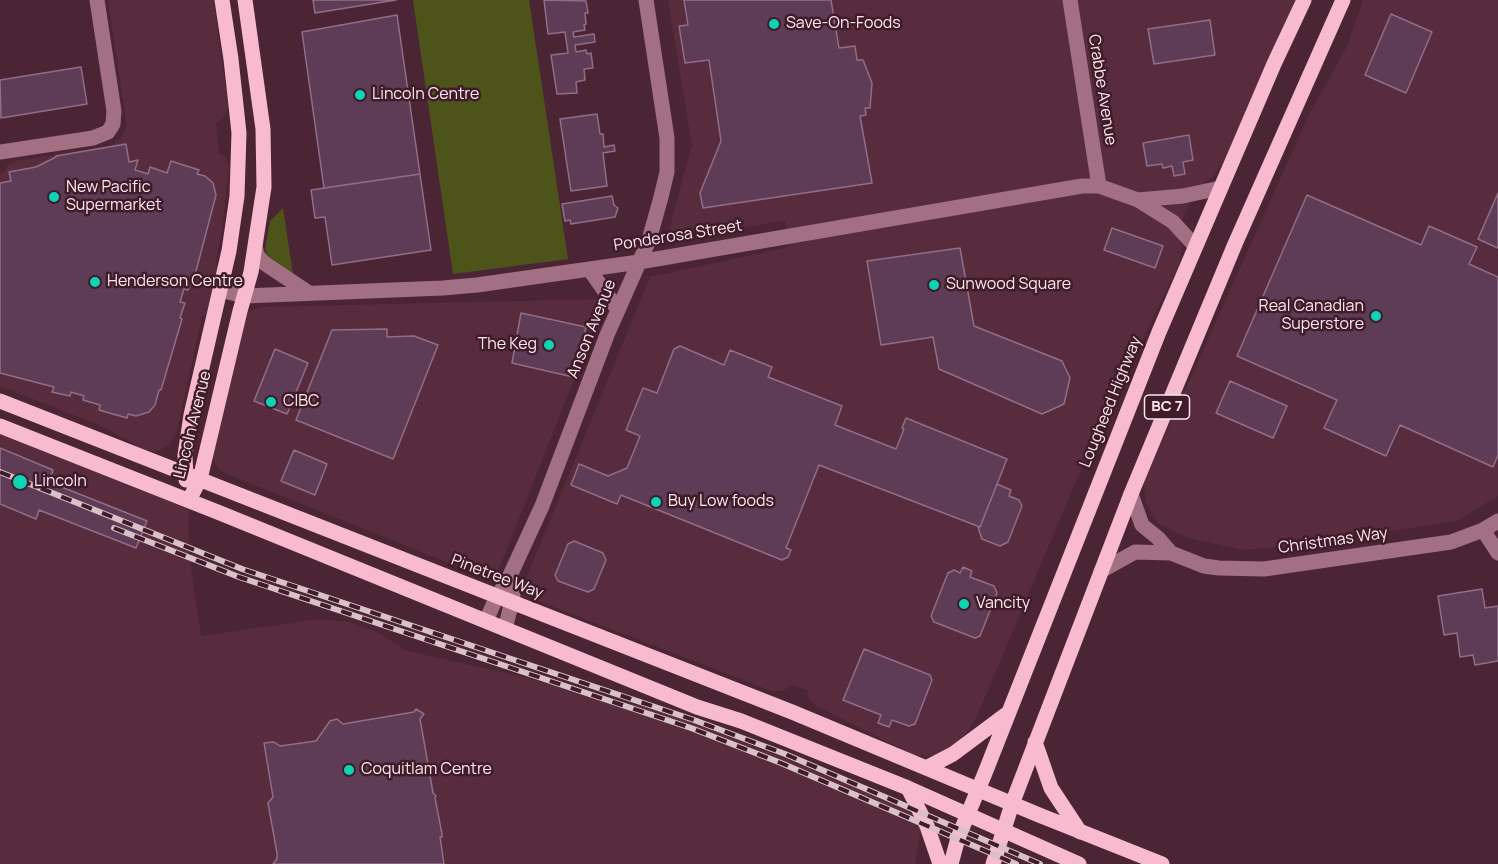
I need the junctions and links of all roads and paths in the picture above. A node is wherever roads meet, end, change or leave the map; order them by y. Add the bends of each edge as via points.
1 (97, 0) edge
2 (222, 0) edge
3 (245, 0) edge
4 (646, 0) edge
5 (1070, 0) edge
6 (1304, 0) edge
7 (1343, 0) edge
8 (0, 152) edge
9 (1099, 186) junction
10 (1220, 188) junction
11 (1138, 200) junction
12 (1195, 246) junction
13 (256, 250) junction
14 (639, 262) junction
15 (589, 269) junction
16 (220, 290) junction
17 (309, 293) junction
18 (244, 296) junction
19 (618, 310) junction
20 (0, 401) edge
21 (0, 426) edge
22 (185, 473) junction
23 (200, 479) junction
24 (1131, 494) junction
25 (189, 500) junction
26 (1498, 522) edge
27 (1483, 530) junction
28 (1171, 553) junction
29 (1498, 553) edge
30 (1101, 571) junction
31 (507, 582) junction
32 (497, 596) junction
33 (512, 602) junction
34 (486, 621) junction
35 (505, 629) junction
36 (1008, 713) junction
37 (1035, 742) junction
38 (926, 768) junction
39 (908, 788) junction
40 (978, 790) junction
41 (1012, 804) junction
42 (968, 814) junction
43 (1003, 830) junction
44 (1080, 832) junction
45 (940, 864) edge
46 (951, 864) edge
47 (993, 864) edge
48 (1079, 864) edge
49 (1162, 864) edge

1 - 8 street via 114,111 108,132 93,138
2 - 16 main road, Lincoln Avenue via 239,147 234,218
3 - 13 main road, Lincoln Avenue via 265,154
4 - 14 street, Anson Avenue via 668,157 661,197
5 - 9 street, Crabbe Avenue
6 - 10 main road, Lougheed Highway / BC 7
7 - 24 main road, BC 7 via 1235,244
9 - 11 street, Ponderosa Street
9 - 14 street, Ponderosa Street
10 - 11 street, Ponderosa Street
10 - 12 main road, Lougheed Highway / BC 7
11 - 12 street, Ponderosa Street via 1173,222
12 - 36 main road, Lougheed Highway / BC 7
13 - 17 street via 264,262
13 - 18 main road, Lincoln Avenue
14 - 15 street, Ponderosa Street
14 - 19 street, Anson Avenue
15 - 17 street, Ponderosa Street via 443,288
15 - 19 street
16 - 18 street, Ponderosa Street
16 - 22 main road, Lincoln Avenue via 191,416
17 - 18 street, Ponderosa Street
18 - 23 main road, Lincoln Avenue
19 - 31 street, Anson Avenue via 542,506
20 - 22 main road, Pinetree Way
21 - 25 main road
22 - 23 main road, Pinetree Way
22 - 25 main road, Lincoln Avenue
23 - 25 main road, Lincoln Avenue
23 - 32 main road, Pinetree Way
24 - 28 street, Christmas Way via 1142,525
24 - 30 main road, BC 7
25 - 34 main road
26 - 27 street, Christmas Way
27 - 28 street, Christmas Way via 1437,544 1264,569 1204,566
27 - 29 street
28 - 30 street, Christmas Way via 1135,552
30 - 37 main road, BC 7
31 - 32 street, Anson Avenue
31 - 33 street via 512,589
32 - 33 main road, Pinetree Way
32 - 34 street, Anson Avenue
33 - 35 street
33 - 38 main road, Pinetree Way
34 - 35 main road
35 - 39 main road
36 - 38 main road via 953,754
36 - 40 main road, Lougheed Highway / BC 7
37 - 41 main road, BC 7
37 - 44 main road via 1051,788
38 - 40 main road, Pinetree Way
39 - 42 main road
39 - 45 main road
40 - 41 main road
40 - 42 main road, BC 7
41 - 43 main road, BC 7
41 - 44 main road
42 - 43 main road
42 - 46 main road
43 - 47 main road
43 - 48 main road
44 - 49 main road

